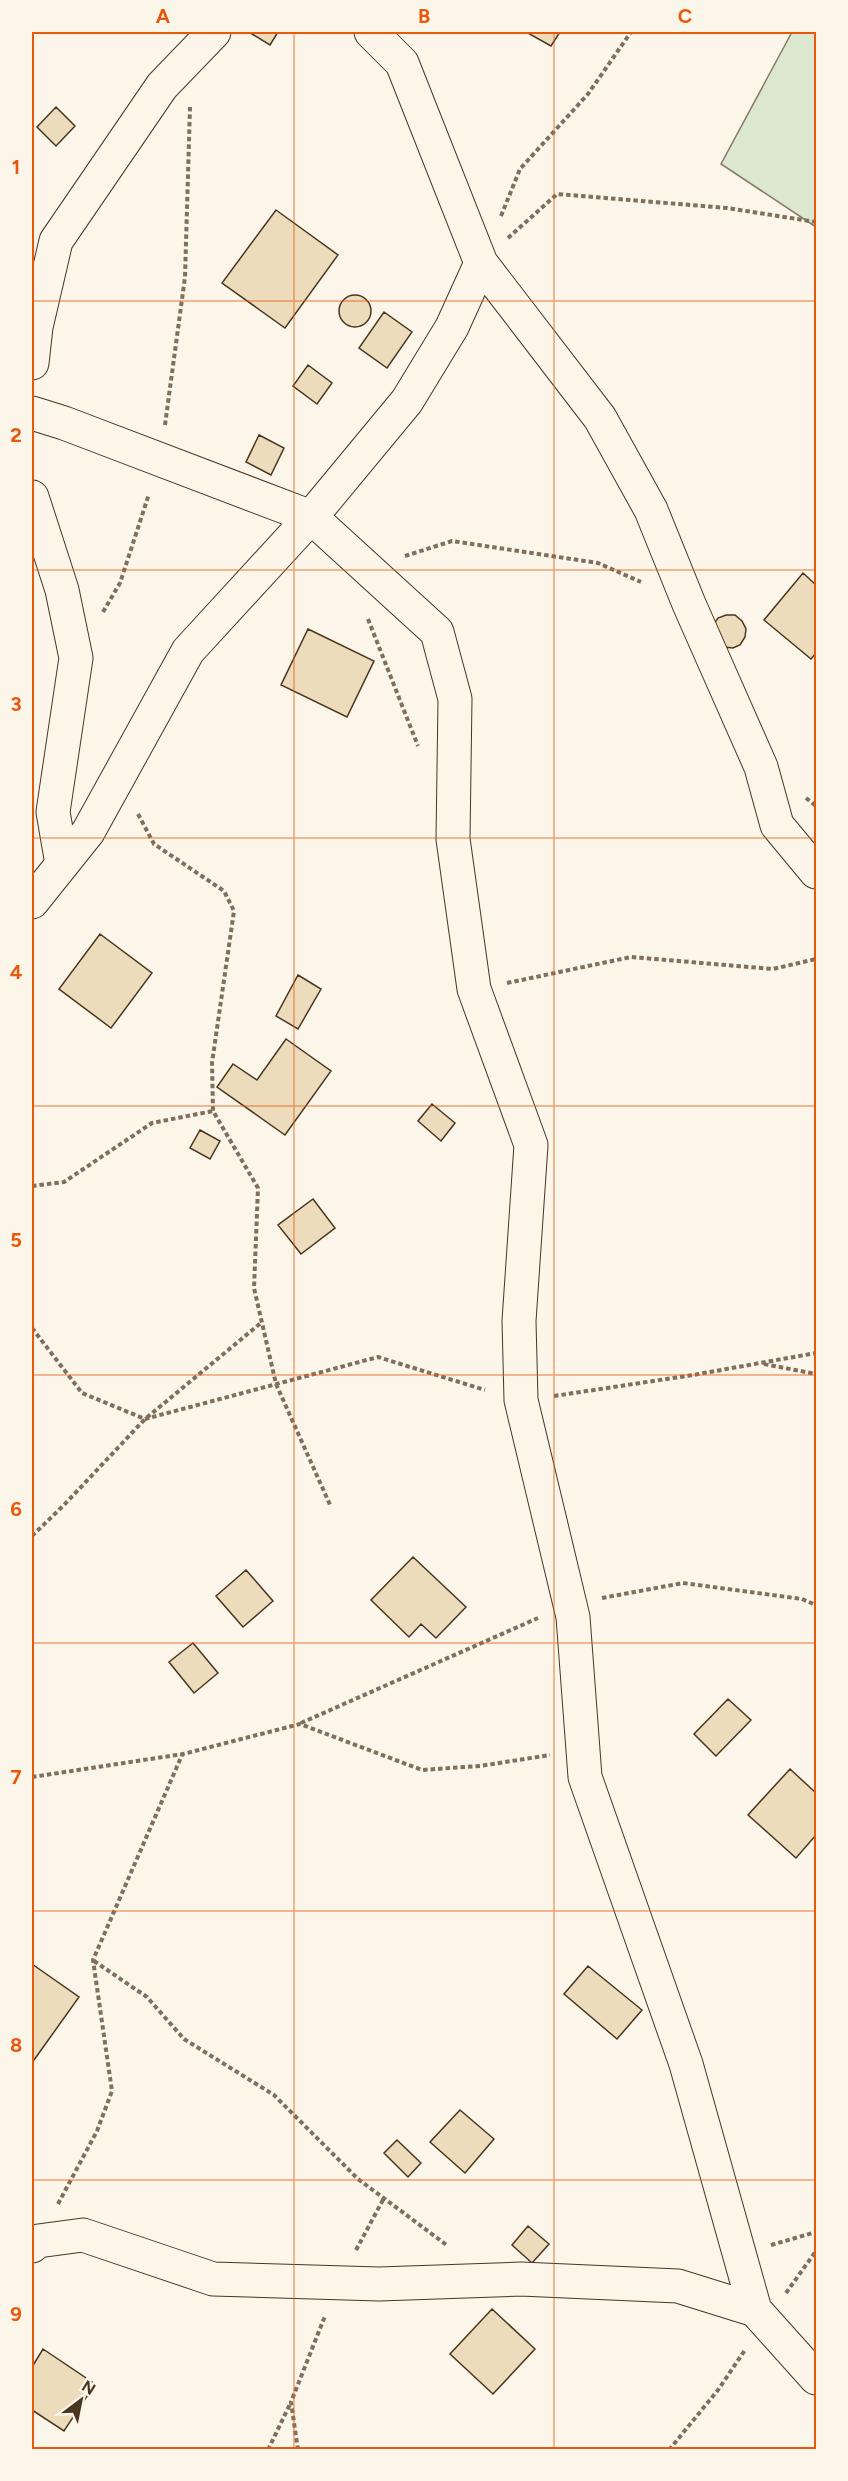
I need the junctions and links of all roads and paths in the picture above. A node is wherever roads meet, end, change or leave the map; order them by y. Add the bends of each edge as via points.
1 (370, 32) edge
2 (631, 32) edge
3 (203, 43) edge
4 (816, 222) edge
5 (481, 264) junction
6 (32, 363) edge
7 (32, 413) edge
8 (64, 423) junction
9 (32, 435) edge
10 (160, 460) junction
11 (32, 497) edge
12 (310, 517) junction
13 (367, 568) junction
14 (689, 604) junction
15 (368, 618) dead end
16 (76, 658) junction
17 (419, 750) dead end
18 (138, 807) dead end
19 (62, 864) junction
20 (816, 872) edge
21 (32, 902) edge
22 (816, 959) edge
23 (474, 989) junction
24 (213, 1111) junction
25 (32, 1186) edge
26 (262, 1322) junction
27 (32, 1328) edge
28 (816, 1353) edge
29 (761, 1363) junction
30 (816, 1374) edge
31 (276, 1384) junction
32 (521, 1401) junction
33 (145, 1419) junction
34 (331, 1508) dead end
35 (32, 1536) edge
36 (583, 1750) junction
37 (183, 1754) junction
38 (32, 1776) edge
39 (93, 1960) junction
40 (384, 2198) junction
41 (34, 2241) edge
42 (494, 2280) junction
43 (338, 2283) junction
44 (755, 2310) junction
45 (816, 2378) edge
46 (291, 2402) junction
47 (268, 2450) edge
48 (298, 2450) edge

1 - 5 street via 402,63
2 - 5 path via 588,94 520,169
3 - 6 street via 162,86 56,241 36,327
3 - 10 path via 185,277
4 - 5 path via 727,208 557,194
5 - 12 street via 452,327 407,401
5 - 14 street via 600,418 651,510
7 - 8 street
8 - 9 street
8 - 10 street
10 - 12 street
10 - 16 path via 120,583
11 - 16 street via 62,590
12 - 13 street
12 - 19 street via 188,651 88,832
13 - 14 path via 452,541 597,563
13 - 23 street via 437,632 455,699 453,839
14 - 20 street via 761,767 777,825
15 - 17 path
16 - 19 street via 52,812
18 - 24 path via 138,817 154,844 224,891 234,911 213,1063
19 - 21 street
22 - 23 path via 773,969 631,957
23 - 32 street via 531,1144 519,1321
24 - 25 path via 152,1123 64,1182
24 - 26 path via 258,1188 254,1288
26 - 31 path
26 - 33 path
27 - 33 path via 82,1392
28 - 29 path
29 - 30 path
29 - 32 path
31 - 32 path via 378,1358
31 - 33 path
31 - 34 path
32 - 36 street via 573,1617
33 - 35 path
36 - 37 path via 480,1766 422,1770 300,1724
36 - 44 street via 585,1777 686,2064
37 - 38 path
37 - 39 path
39 - 40 path via 147,1997 184,2039 274,2096 358,2179
39 - 41 path via 112,2091 97,2131
40 - 42 path
40 - 43 path
41 - 43 street via 83,2235 213,2279
42 - 43 street
42 - 44 street via 678,2286
43 - 46 path
44 - 45 street
46 - 47 path
46 - 48 path

